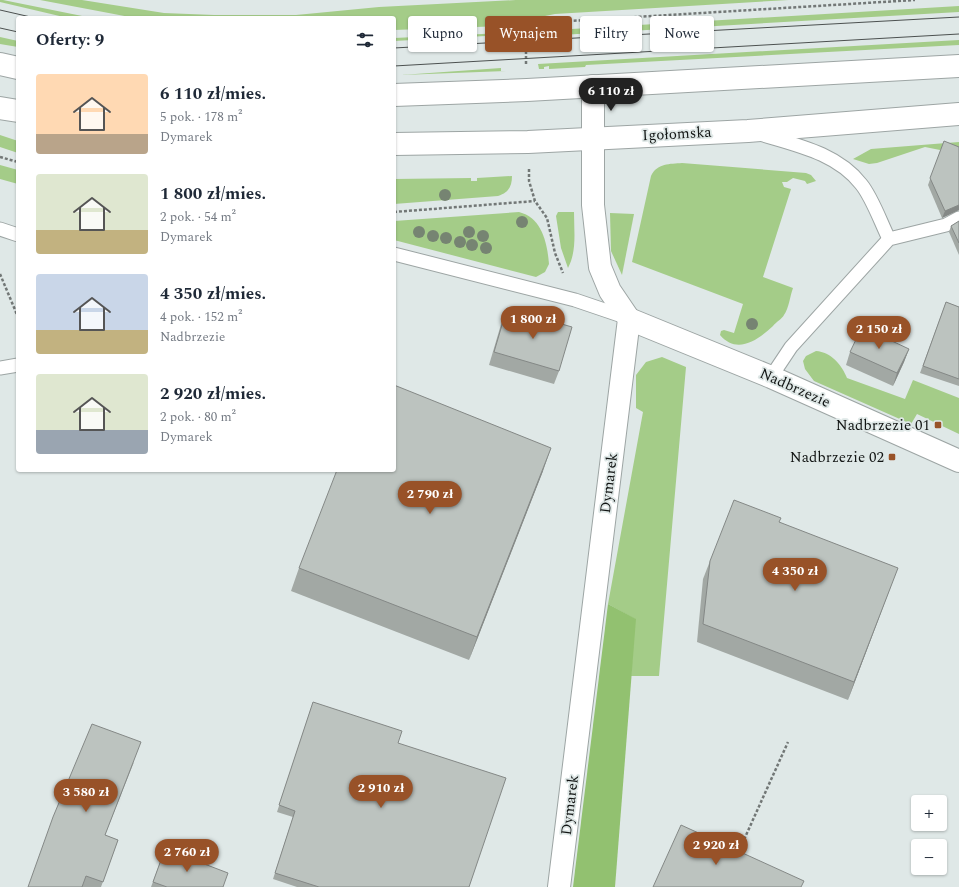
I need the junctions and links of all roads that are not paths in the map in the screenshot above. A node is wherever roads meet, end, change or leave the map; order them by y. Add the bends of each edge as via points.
1 (0, 64) edge
2 (959, 66) edge
3 (16, 68) edge
4 (593, 86) junction
5 (396, 94) edge
6 (0, 108) edge
7 (16, 111) edge
8 (959, 114) edge
9 (748, 131) junction
10 (594, 138) junction
11 (396, 144) edge
12 (959, 218) edge
13 (0, 229) edge
14 (16, 234) edge
15 (889, 239) junction
16 (396, 255) edge
17 (629, 319) junction
18 (16, 365) edge
19 (0, 368) edge
20 (771, 377) junction
21 (959, 462) edge
22 (559, 887) edge

1 - 3 street
2 - 4 street
4 - 5 street
4 - 10 street
6 - 7 street
8 - 9 street, Igołomska
9 - 10 street, Igołomska
9 - 15 lane via 822,154 844,166 862,185
10 - 11 street, Igołomska via 528,142
10 - 17 street via 593,205 600,267 610,291
12 - 15 lane via 946,225
13 - 14 lane
15 - 20 lane via 791,347
16 - 17 lane via 574,300
17 - 20 street, Nadbrzezie
17 - 22 street, Dymarek
18 - 19 lane
20 - 21 street, Nadbrzezie

